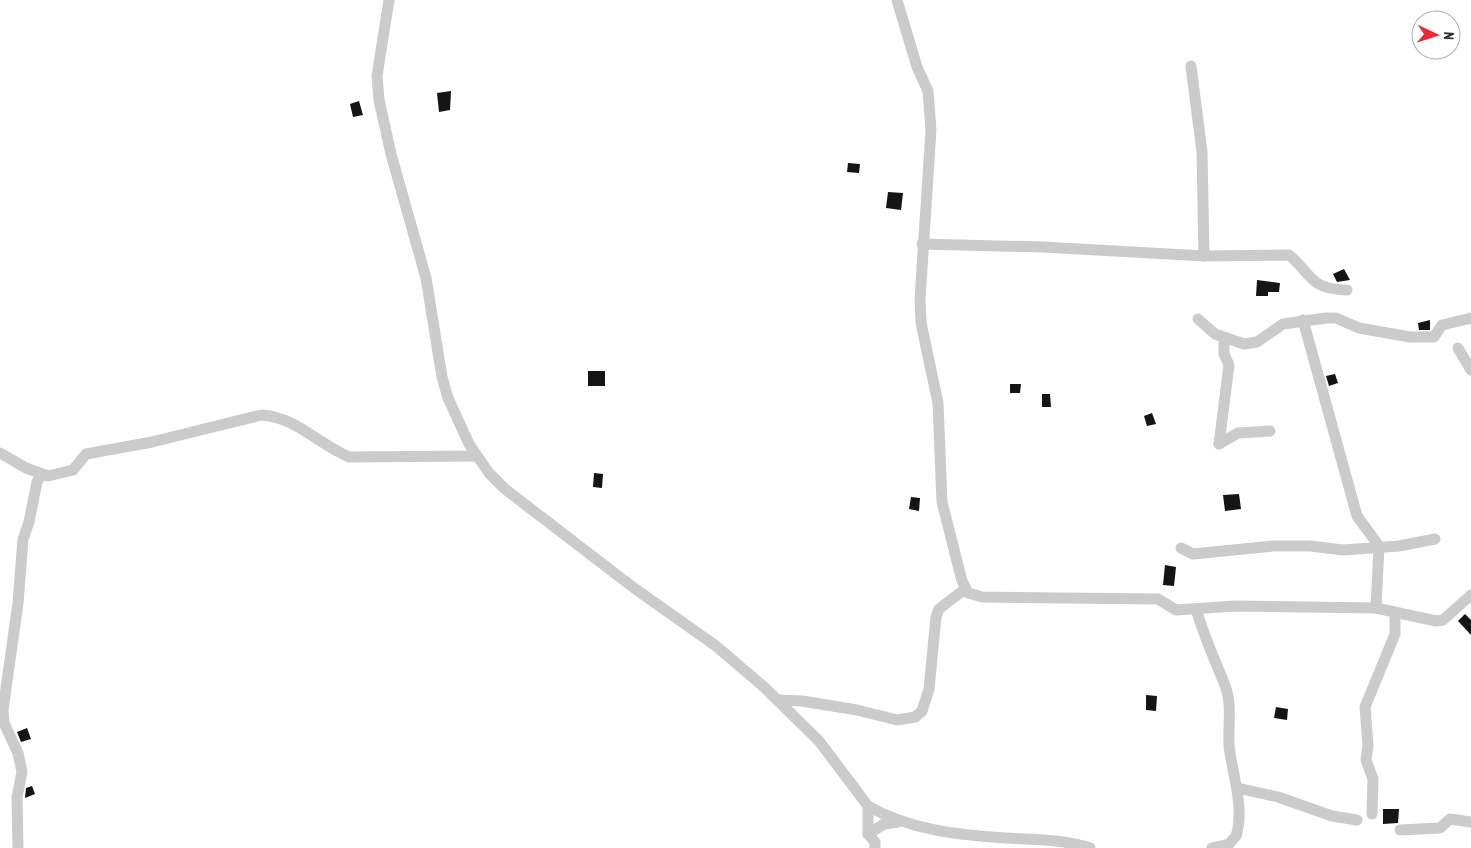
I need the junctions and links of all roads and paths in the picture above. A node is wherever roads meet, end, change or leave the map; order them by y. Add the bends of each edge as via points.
1 (389, 0) edge
2 (898, 0) edge
3 (1191, 66) dead end
4 (922, 244) junction
5 (1204, 256) junction
6 (1347, 290) dead end
7 (1198, 319) dead end
8 (1303, 320) junction
9 (1465, 320) edge
10 (1471, 327) edge
11 (1224, 339) junction
12 (1458, 348) dead end
13 (1471, 370) edge
14 (1270, 431) dead end
15 (1, 456) edge
16 (476, 456) junction
17 (41, 475) junction
18 (1435, 539) dead end
19 (1379, 546) junction
20 (1181, 548) dead end
21 (965, 589) junction
22 (1471, 595) edge
23 (1376, 608) junction
24 (1196, 609) junction
25 (1395, 613) junction
26 (778, 700) junction
27 (1237, 788) junction
28 (868, 806) junction
29 (1372, 814) dead end
30 (1357, 820) dead end
31 (898, 822) junction
32 (1471, 822) edge
33 (1400, 830) dead end
34 (868, 834) junction
35 (18, 848) edge
36 (875, 848) edge
37 (1090, 848) edge
38 (1212, 848) edge

1 - 16 street via 377,76 378,100 426,278 448,398
2 - 4 street via 930,104
3 - 5 street via 1202,152
4 - 5 street via 1035,246
4 - 21 street via 921,323 938,403 942,502
5 - 6 street via 1288,254 1316,283 1329,289
7 - 11 street
8 - 9 street via 1336,318 1359,328 1410,337 1434,337 1442,325
8 - 11 street via 1283,324 1257,342 1244,344
8 - 19 street via 1357,516
9 - 10 street
11 - 14 street via 1224,354 1229,365 1219,444 1238,433
12 - 13 street
15 - 17 street
16 - 17 street via 349,457 288,421 261,415 152,442 86,454 74,470
16 - 26 street via 512,494 716,646
17 - 35 street via 22,539 18,610 3,710 4,723 18,753 22,772 17,798
18 - 19 street
19 - 20 street via 1343,550 1273,546 1209,554 1193,554
19 - 23 street
21 - 24 street via 982,597 1158,599 1176,610
21 - 26 street via 939,609 929,689 922,711 915,718 897,720 857,710
22 - 25 street via 1443,620 1428,621
23 - 24 street via 1236,606
23 - 25 street
24 - 27 street via 1230,704 1230,754
25 - 29 street via 1395,634 1365,707 1366,760 1373,788
26 - 28 street via 831,754
27 - 30 street via 1332,816
27 - 38 street via 1236,836 1229,844
28 - 31 street
28 - 34 street
31 - 34 street via 884,824
31 - 37 street via 949,833 1056,840
32 - 33 street via 1450,819 1440,828
34 - 36 street via 875,842

